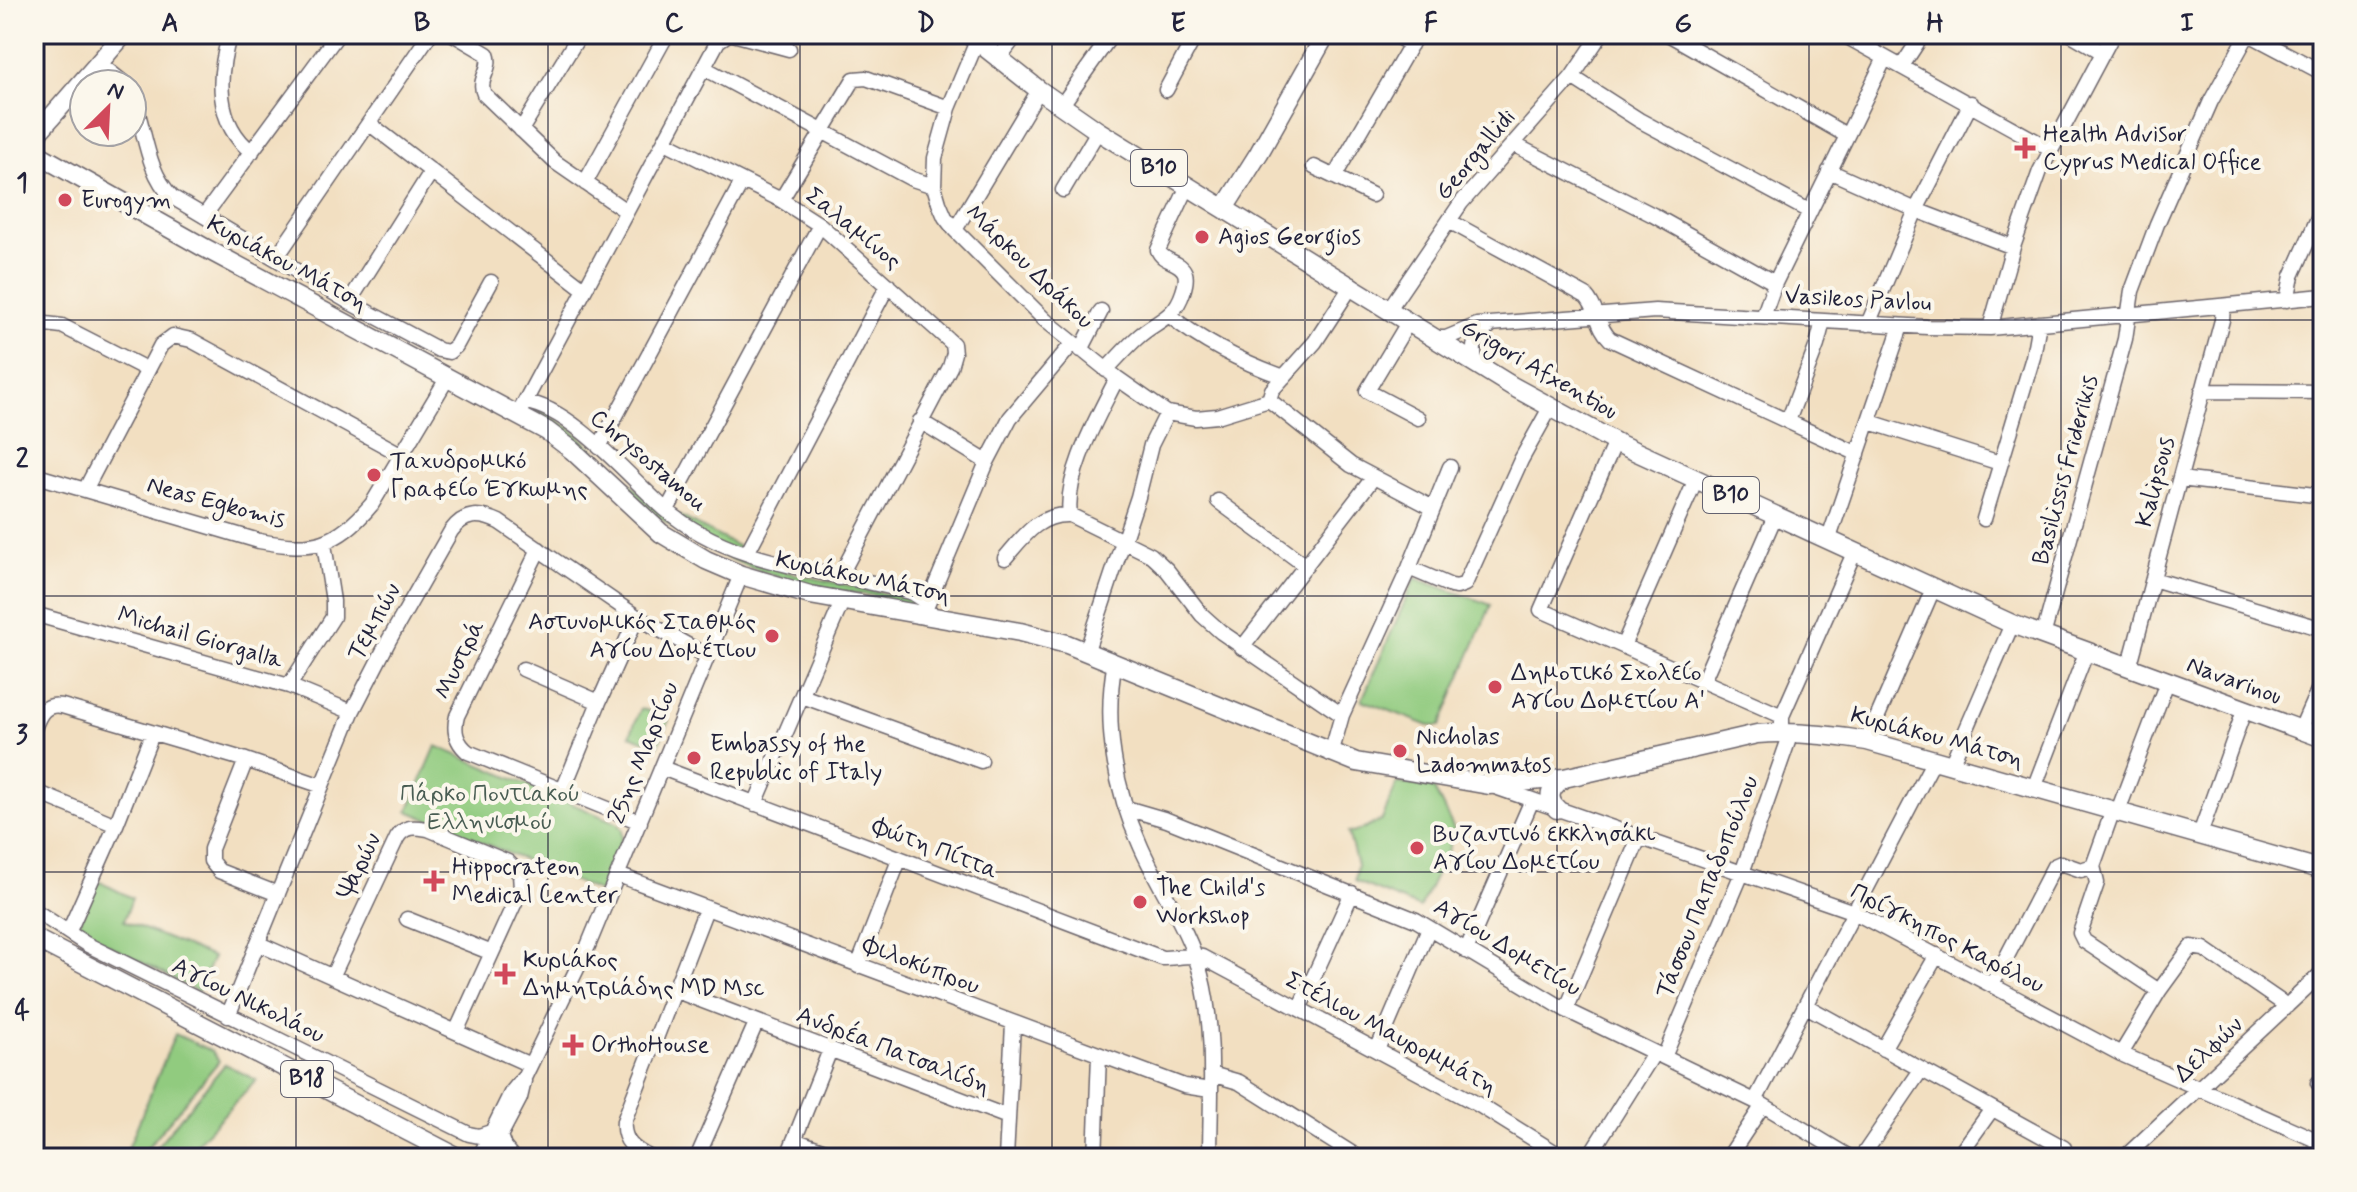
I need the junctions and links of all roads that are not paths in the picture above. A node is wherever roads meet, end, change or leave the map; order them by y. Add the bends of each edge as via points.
1 (124, 34) edge
2 (230, 34) edge
3 (338, 34) edge
4 (430, 34) edge
5 (453, 34) edge
6 (580, 34) edge
7 (667, 34) edge
8 (730, 34) edge
9 (1017, 34) edge
10 (1112, 34) edge
11 (1195, 34) edge
12 (1326, 34) edge
13 (1394, 34) edge
14 (1601, 34) edge
15 (1668, 34) edge
16 (1842, 34) edge
17 (1923, 34) edge
18 (2071, 34) edge
19 (2113, 34) edge
20 (2248, 34) edge
21 (470, 38) edge
22 (972, 38) edge
23 (1414, 39) edge
24 (789, 49) dead end
25 (2102, 52) junction
26 (999, 58) junction
27 (1885, 58) junction
28 (98, 65) junction
29 (1902, 66) junction
30 (96, 68) edge
31 (102, 68) edge
32 (704, 68) junction
33 (2323, 73) edge
34 (1572, 77) junction
35 (1039, 90) junction
36 (1166, 90) dead end
37 (1971, 103) junction
38 (1061, 106) junction
39 (949, 108) junction
40 (68, 109) edge
41 (370, 124) junction
42 (521, 130) junction
43 (822, 130) junction
44 (1098, 131) junction
45 (1846, 135) junction
46 (34, 137) edge
47 (665, 142) junction
48 (1513, 144) junction
49 (146, 148) edge
50 (2050, 149) junction
51 (252, 152) junction
52 (38, 154) edge
53 (1314, 167) dead end
54 (1829, 171) junction
55 (431, 172) junction
56 (1334, 177) junction
57 (742, 182) junction
58 (585, 183) junction
59 (934, 186) junction
60 (1188, 186) junction
61 (1063, 190) dead end
62 (1372, 195) dead end
63 (781, 200) junction
64 (1225, 207) junction
65 (2323, 207) edge
66 (1916, 210) junction
67 (626, 211) junction
68 (1809, 211) junction
69 (204, 216) junction
70 (1449, 221) junction
71 (820, 225) junction
72 (955, 230) junction
73 (2013, 247) junction
74 (276, 258) junction
75 (491, 282) dead end
76 (1775, 283) junction
77 (888, 285) junction
78 (1352, 285) junction
79 (584, 289) junction
80 (2323, 296) edge
81 (2287, 300) junction
82 (349, 302) junction
83 (2223, 306) junction
84 (1389, 309) junction
85 (1101, 311) dead end
86 (1596, 315) junction
87 (2128, 315) junction
88 (1170, 316) junction
89 (1763, 317) junction
90 (1409, 321) junction
91 (1823, 321) junction
92 (2039, 323) junction
93 (1868, 324) junction
94 (1490, 326) junction
95 (1901, 326) junction
96 (1990, 328) junction
97 (34, 330) edge
98 (381, 331) junction
99 (1434, 338) junction
100 (1077, 347) junction
101 (1476, 364) junction
102 (148, 370) junction
103 (1112, 374) junction
104 (448, 377) junction
105 (1284, 377) junction
106 (2202, 391) junction
107 (2323, 392) edge
108 (1269, 400) junction
109 (522, 408) junction
110 (1550, 408) junction
111 (1167, 413) junction
112 (1418, 418) dead end
113 (920, 421) junction
114 (1788, 421) junction
115 (1870, 422) junction
116 (1615, 442) junction
117 (599, 447) junction
118 (1858, 454) junction
119 (402, 455) junction
120 (987, 462) junction
121 (2000, 463) junction
122 (1450, 467) dead end
123 (34, 475) edge
124 (1373, 478) junction
125 (1696, 479) junction
126 (2180, 479) junction
127 (85, 490) junction
128 (2323, 496) edge
129 (1218, 501) dead end
130 (1433, 508) junction
131 (667, 510) junction
132 (1070, 515) junction
133 (1775, 516) junction
134 (1984, 519) dead end
135 (1124, 541) junction
136 (1828, 541) junction
137 (324, 544) junction
138 (539, 549) junction
139 (747, 553) junction
140 (1854, 553) junction
141 (1005, 558) dead end
142 (1306, 566) junction
143 (1409, 568) junction
144 (741, 575) junction
145 (839, 578) junction
146 (2153, 579) junction
147 (1933, 589) junction
148 (842, 602) junction
149 (926, 609) junction
150 (34, 614) edge
151 (637, 617) junction
152 (2012, 624) junction
153 (2323, 629) edge
154 (2043, 636) junction
155 (1623, 646) junction
156 (1242, 648) junction
157 (1087, 650) junction
158 (2086, 653) junction
159 (707, 656) junction
160 (1115, 662) junction
161 (2129, 668) junction
162 (523, 669) dead end
163 (2323, 679) edge
164 (1703, 681) junction
165 (2167, 682) junction
166 (289, 686) junction
167 (802, 696) junction
168 (599, 702) junction
169 (2244, 711) junction
170 (352, 712) junction
171 (1342, 715) junction
172 (1785, 727) junction
173 (34, 729) edge
174 (2300, 731) junction
175 (152, 734) junction
176 (2323, 738) edge
177 (1867, 741) junction
178 (1331, 754) junction
179 (246, 760) junction
180 (981, 761) dead end
181 (1943, 762) junction
182 (662, 768) junction
183 (1564, 778) junction
184 (1489, 785) junction
185 (322, 786) junction
186 (2034, 788) junction
187 (563, 790) junction
188 (34, 791) edge
189 (1532, 800) junction
190 (755, 804) junction
191 (1126, 808) junction
192 (1557, 809) junction
193 (2116, 810) junction
194 (640, 822) junction
195 (116, 825) junction
196 (2200, 834) junction
197 (1639, 838) junction
198 (899, 860) junction
199 (2093, 866) junction
200 (2323, 870) edge
201 (1742, 873) junction
202 (618, 875) junction
203 (1352, 893) junction
204 (278, 894) junction
205 (706, 909) junction
206 (34, 910) edge
207 (1854, 912) junction
208 (407, 919) dead end
209 (1429, 928) junction
210 (69, 931) junction
211 (34, 938) edge
212 (259, 944) junction
213 (34, 948) edge
214 (1466, 951) junction
215 (492, 953) junction
216 (1194, 955) junction
217 (1937, 955) junction
218 (858, 966) junction
219 (2322, 976) edge
220 (332, 977) junction
221 (1992, 985) junction
222 (674, 990) junction
223 (2159, 991) junction
224 (1806, 1006) junction
225 (2287, 1006) junction
226 (1299, 1009) junction
227 (1566, 1010) junction
228 (228, 1016) junction
229 (756, 1023) junction
230 (1013, 1024) junction
231 (456, 1032) junction
232 (1883, 1049) junction
233 (830, 1050) junction
234 (1377, 1050) junction
235 (2121, 1054) junction
236 (1099, 1055) junction
237 (1659, 1055) junction
238 (1921, 1070) junction
239 (527, 1071) junction
240 (1211, 1074) junction
241 (2198, 1089) junction
242 (1210, 1090) junction
243 (1759, 1103) junction
244 (1992, 1109) junction
245 (1008, 1117) junction
246 (794, 1140) junction
247 (2323, 1143) edge
248 (492, 1148) edge
249 (2064, 1148) dead end
250 (1831, 1152) edge
251 (437, 1158) edge
252 (459, 1158) edge
253 (513, 1158) edge
254 (651, 1158) edge
255 (697, 1158) edge
256 (787, 1158) edge
257 (845, 1158) edge
258 (1006, 1158) edge
259 (1095, 1158) edge
260 (1210, 1158) edge
261 (1359, 1158) edge
262 (1564, 1158) edge
263 (1588, 1158) edge
264 (1728, 1158) edge
265 (1851, 1158) edge
266 (1861, 1158) edge
267 (1957, 1158) edge
268 (2124, 1158) edge

1 - 28 main road
2 - 51 street via 223,62 223,111 239,142
3 - 51 street
4 - 41 street
5 - 21 street
6 - 42 street
7 - 58 street
8 - 24 street
8 - 32 street via 718,41
9 - 26 street
10 - 38 street
11 - 36 street
12 - 64 main road
13 - 23 street
14 - 34 street, Georgallidi
15 - 45 street
16 - 27 street
17 - 29 street
18 - 25 street
19 - 25 street
20 - 33 street
20 - 87 street, Basilissis Friderikis via 2189,147 2132,291
21 - 42 street via 489,60 482,91
22 - 26 main road, Grigori Afxentiou / B10
22 - 39 street, Μάρκου Δράκου
23 - 56 street
25 - 50 street
26 - 35 main road, Grigori Afxentiou / B10
27 - 29 street
27 - 45 street
28 - 30 main road
28 - 31 street
28 - 46 main road
29 - 37 street
32 - 43 street
32 - 47 street
34 - 48 street, Georgallidi
34 - 68 street via 1639,120
35 - 38 main road, Grigori Afxentiou / B10
35 - 72 street
37 - 50 street
37 - 66 street
38 - 44 main road, Grigori Afxentiou / B10
39 - 43 street via 861,77 848,84
39 - 59 street, Μάρκου Δράκου via 935,158
40 - 52 main road
41 - 55 street
41 - 74 street
42 - 58 street
43 - 59 street
43 - 63 street
44 - 60 main road, Grigori Afxentiou / B10
44 - 61 street
45 - 54 street
47 - 57 street, Σαλαμίνος
47 - 67 street
48 - 70 street, Georgallidi
48 - 76 street
49 - 69 street via 160,183 177,201
50 - 73 street
51 - 69 street
52 - 98 main road, Κυριάκου Μάτση via 203,247
53 - 56 street
54 - 66 street
54 - 68 street
55 - 79 street
55 - 82 street
56 - 62 street
57 - 63 street, Σαλαμίνος
57 - 117 street
58 - 67 street
59 - 72 street, Μάρκου Δράκου
60 - 64 main road, Grigori Afxentiou / B10
60 - 88 street via 1158,247 1186,278
63 - 71 street, Σαλαμίνος
64 - 78 main road, Grigori Afxentiou / B10
65 - 81 street via 2292,276
66 - 73 street
66 - 93 street
67 - 79 street
68 - 76 street
69 - 74 street
70 - 84 street, Georgallidi
70 - 86 street via 1586,296
71 - 77 street, Σαλαμίνος
71 - 131 street
72 - 100 street, Μάρκου Δράκου
73 - 96 street
74 - 82 street
75 - 98 street via 449,352
76 - 89 street
77 - 113 street, Σαλαμίνος via 955,349
77 - 139 street
78 - 84 main road, Grigori Afxentiou / B10
78 - 105 street via 1315,342
79 - 109 street
80 - 81 street, Vasileos Pavlou
81 - 83 street, Vasileos Pavlou
82 - 98 street
83 - 87 street, Vasileos Pavlou
83 - 106 street, Kalipsous
84 - 90 main road, Grigori Afxentiou / B10
85 - 100 street, Μάρκου Δράκου
86 - 89 street, Vasileos Pavlou via 1666,311
86 - 94 street, Vasileos Pavlou
86 - 114 street via 1610,339
87 - 92 street, Vasileos Pavlou
87 - 154 street, Basilissis Friderikis
88 - 103 street via 1137,337
88 - 105 street via 1224,352
89 - 91 street, Vasileos Pavlou
90 - 99 main road, Grigori Afxentiou / B10
90 - 112 street via 1367,391
91 - 93 street, Vasileos Pavlou
91 - 114 street
92 - 96 street, Vasileos Pavlou
92 - 121 street
93 - 95 street, Vasileos Pavlou
94 - 99 street, Vasileos Pavlou
94 - 101 street via 1473,345
95 - 96 street, Vasileos Pavlou
95 - 115 street
97 - 102 street via 46,324 62,326
98 - 104 main road, Κυριάκου Μάτση
99 - 101 main road, Grigori Afxentiou / B10
100 - 103 street
100 - 120 street via 1019,405
101 - 110 main road, Grigori Afxentiou / B10
102 - 119 street via 164,340 183,336
102 - 127 street
103 - 111 street
103 - 132 street via 1077,470
104 - 109 main road, Κυριάκου Μάτση
104 - 119 street
105 - 108 street
106 - 107 street
106 - 126 street, Kalipsous
108 - 111 street via 1217,416
108 - 124 street
109 - 117 street, Chrysostamou via 551,411
109 - 144 main road, Κυριάκου Μάτση via 672,540
110 - 116 main road, Grigori Afxentiou / B10
110 - 143 street via 1465,584 1451,586
111 - 135 street via 1151,445
113 - 120 street
113 - 145 street
114 - 118 street
115 - 118 street
115 - 121 street
116 - 125 main road, Grigori Afxentiou / B10
116 - 155 street via 1541,610
117 - 131 street, Chrysostamou
118 - 136 street
119 - 137 street via 359,519
120 - 149 street
121 - 134 street
122 - 130 street
123 - 127 street, Neas Egkomis
124 - 130 street
124 - 142 street
125 - 133 main road, Grigori Afxentiou / B10
125 - 155 street
126 - 128 street
126 - 146 street, Kalipsous
127 - 137 street, Neas Egkomis via 259,541
129 - 142 street
130 - 143 street
131 - 139 street, Chrysostamou via 703,535
132 - 135 street
132 - 141 street via 1033,526
133 - 136 main road, Grigori Afxentiou / B10
133 - 164 street
135 - 156 street via 1161,563 1202,615
135 - 157 street
136 - 140 main road, Grigori Afxentiou / B10
137 - 166 street via 333,617
138 - 151 street, Τεμπών
138 - 170 street, Τεμπών via 488,517 471,515 457,523
138 - 187 street, Μυστρά via 457,716 455,732 468,752
139 - 145 street, Chrysostamou
140 - 147 main road, Grigori Afxentiou / B10
140 - 172 street, Τάσσου Παπαδοπούλου
142 - 156 street
143 - 171 street
144 - 148 main road, Κυριάκου Μάτση
144 - 159 street, 25ης Μαρτίου
145 - 149 street, Chrysostamou via 919,595
146 - 153 street
146 - 161 street, Kalipsous
147 - 152 main road, Grigori Afxentiou / B10
147 - 177 street
148 - 149 main road, Κυριάκου Μάτση
148 - 167 street
149 - 157 main road, Κυριάκου Μάτση
150 - 166 street, Michail Giorgalla
151 - 159 street, Τεμπών
151 - 168 street
152 - 154 main road, Grigori Afxentiou / B10
152 - 181 street
154 - 158 main road, Grigori Afxentiou / B10
155 - 164 street
156 - 171 street
157 - 160 main road, Κυριάκου Μάτση
158 - 161 main road, Grigori Afxentiou / B10
158 - 186 street
159 - 182 street, 25ης Μαρτίου
160 - 178 main road, Κυριάκου Μάτση
160 - 191 street via 1113,751
161 - 165 main road, Navarinou / B10
162 - 168 street
163 - 174 street
164 - 172 street
165 - 169 main road, Navarinou / B10
165 - 193 street
166 - 170 street, Michail Giorgalla
167 - 180 street
167 - 190 street
168 - 187 street
169 - 174 main road, Navarinou / B10
169 - 196 street
170 - 185 street, Τεμπών
171 - 178 street
172 - 177 main road, Κυριάκου Μάτση
172 - 183 main road, Κυριάκου Μάτση
172 - 201 street, Τάσσου Παπαδοπούλου
173 - 175 street via 40,714 50,706 62,706
174 - 176 main road, Navarinou / B10
175 - 179 street
175 - 195 street
177 - 181 main road, Κυριάκου Μάτση
178 - 184 main road, Κυριάκου Μάτση
179 - 185 street
179 - 204 street via 211,861 219,871
181 - 186 main road, Κυριάκου Μάτση
181 - 207 street
182 - 190 street, Φώτη Πίττα
182 - 194 street, 25ης Μαρτίου
183 - 184 main road, Κυριάκου Μάτση
183 - 192 main road via 1550,796
184 - 189 street, Κυριάκου Μάτση
185 - 204 street, Τεμπών
186 - 193 main road, Κυριάκου Μάτση
187 - 194 street, Μυστρά
188 - 195 street
189 - 192 street, Πρίγκηπος Καρόλου
189 - 214 street
190 - 198 street, Φώτη Πίττα
191 - 203 street, Αγίου Δομετίου
191 - 216 street
192 - 197 street, Πρίγκηπος Καρόλου
193 - 196 main road, Κυριάκου Μάτση
193 - 199 street
194 - 202 street, 25ης Μαρτίου
195 - 210 street
196 - 200 main road, Κυριάκου Μάτση
197 - 201 street, Πρίγκηπος Καρόλου
197 - 227 street
198 - 216 street, Φώτη Πίττα via 1162,958
198 - 218 street
199 - 221 street via 2054,866
199 - 223 street via 2097,883 2081,938
201 - 207 street, Πρίγκηπος Καρόλου
201 - 237 street, Τάσσου Παπαδοπούλου
202 - 205 street, Φιλοκύπρου
202 - 239 street, 25ης Μαρτίου
203 - 209 street, Αγίου Δομετίου
203 - 226 street
204 - 212 street, Τεμπών
205 - 218 street, Φιλοκύπρου
205 - 222 street
206 - 210 street, Αγίου Νικολάου
207 - 217 street, Πρίγκηπος Καρόλου
207 - 224 street
208 - 215 street
209 - 214 street, Αγίου Δομετίου
209 - 234 street
210 - 228 street, Αγίου Νικολάου
211 - 252 main road, B18
212 - 220 street
212 - 228 street, Τεμπών
213 - 251 main road, B18
214 - 227 street, Αγίου Δομετίου
215 - 220 street, Ψαρών via 522,884 520,874 508,862 416,827 397,838
215 - 231 street, Ψαρών
216 - 226 street, Στέλιου Μαυρομμάτη
216 - 240 street via 1205,991
217 - 221 street, Πρίγκηπος Καρόλου
217 - 232 street
218 - 230 street, Φιλοκύπρου
219 - 225 street, Δελφών
220 - 231 street
221 - 235 street, Πρίγκηπος Καρόλου
222 - 229 street, Ανδρέα Πατσαλίδη
222 - 254 street via 623,1126 630,1144
223 - 225 street via 2187,949 2196,946
223 - 235 street
224 - 232 street
224 - 243 street
225 - 241 street, Δελφών
226 - 234 street, Στέλιου Μαυρομμάτη
227 - 237 street, Αγίου Δομετίου
228 - 248 street, Αγίου Νικολάου via 479,1136
229 - 233 street, Ανδρέα Πατσαλίδη
229 - 255 street
230 - 236 street, Φιλοκύπρου
230 - 245 street
231 - 239 street
232 - 238 street
233 - 245 street, Ανδρέα Πατσαλίδη
233 - 246 street
234 - 262 street, Στέλιου Μαυρομμάτη
235 - 241 street, Πρίγκηπος Καρόλου
236 - 242 street, Φιλοκύπρου
236 - 259 street
237 - 243 street, Αγίου Δομετίου
237 - 263 street, Τάσσου Παπαδοπούλου
238 - 244 street
238 - 266 street
239 - 248 street, 25ης Μαρτίου via 520,1098
240 - 242 street
240 - 261 street via 1239,1082
241 - 247 street, Πρίγκηπος Καρόλου
241 - 268 street, Δελφών
242 - 260 street
243 - 250 street, Αγίου Δομετίου
243 - 264 street
244 - 249 street
244 - 267 street
245 - 258 street
246 - 256 street
246 - 257 street
248 - 253 street via 504,1147
250 - 265 street, Αγίου Δομετίου

